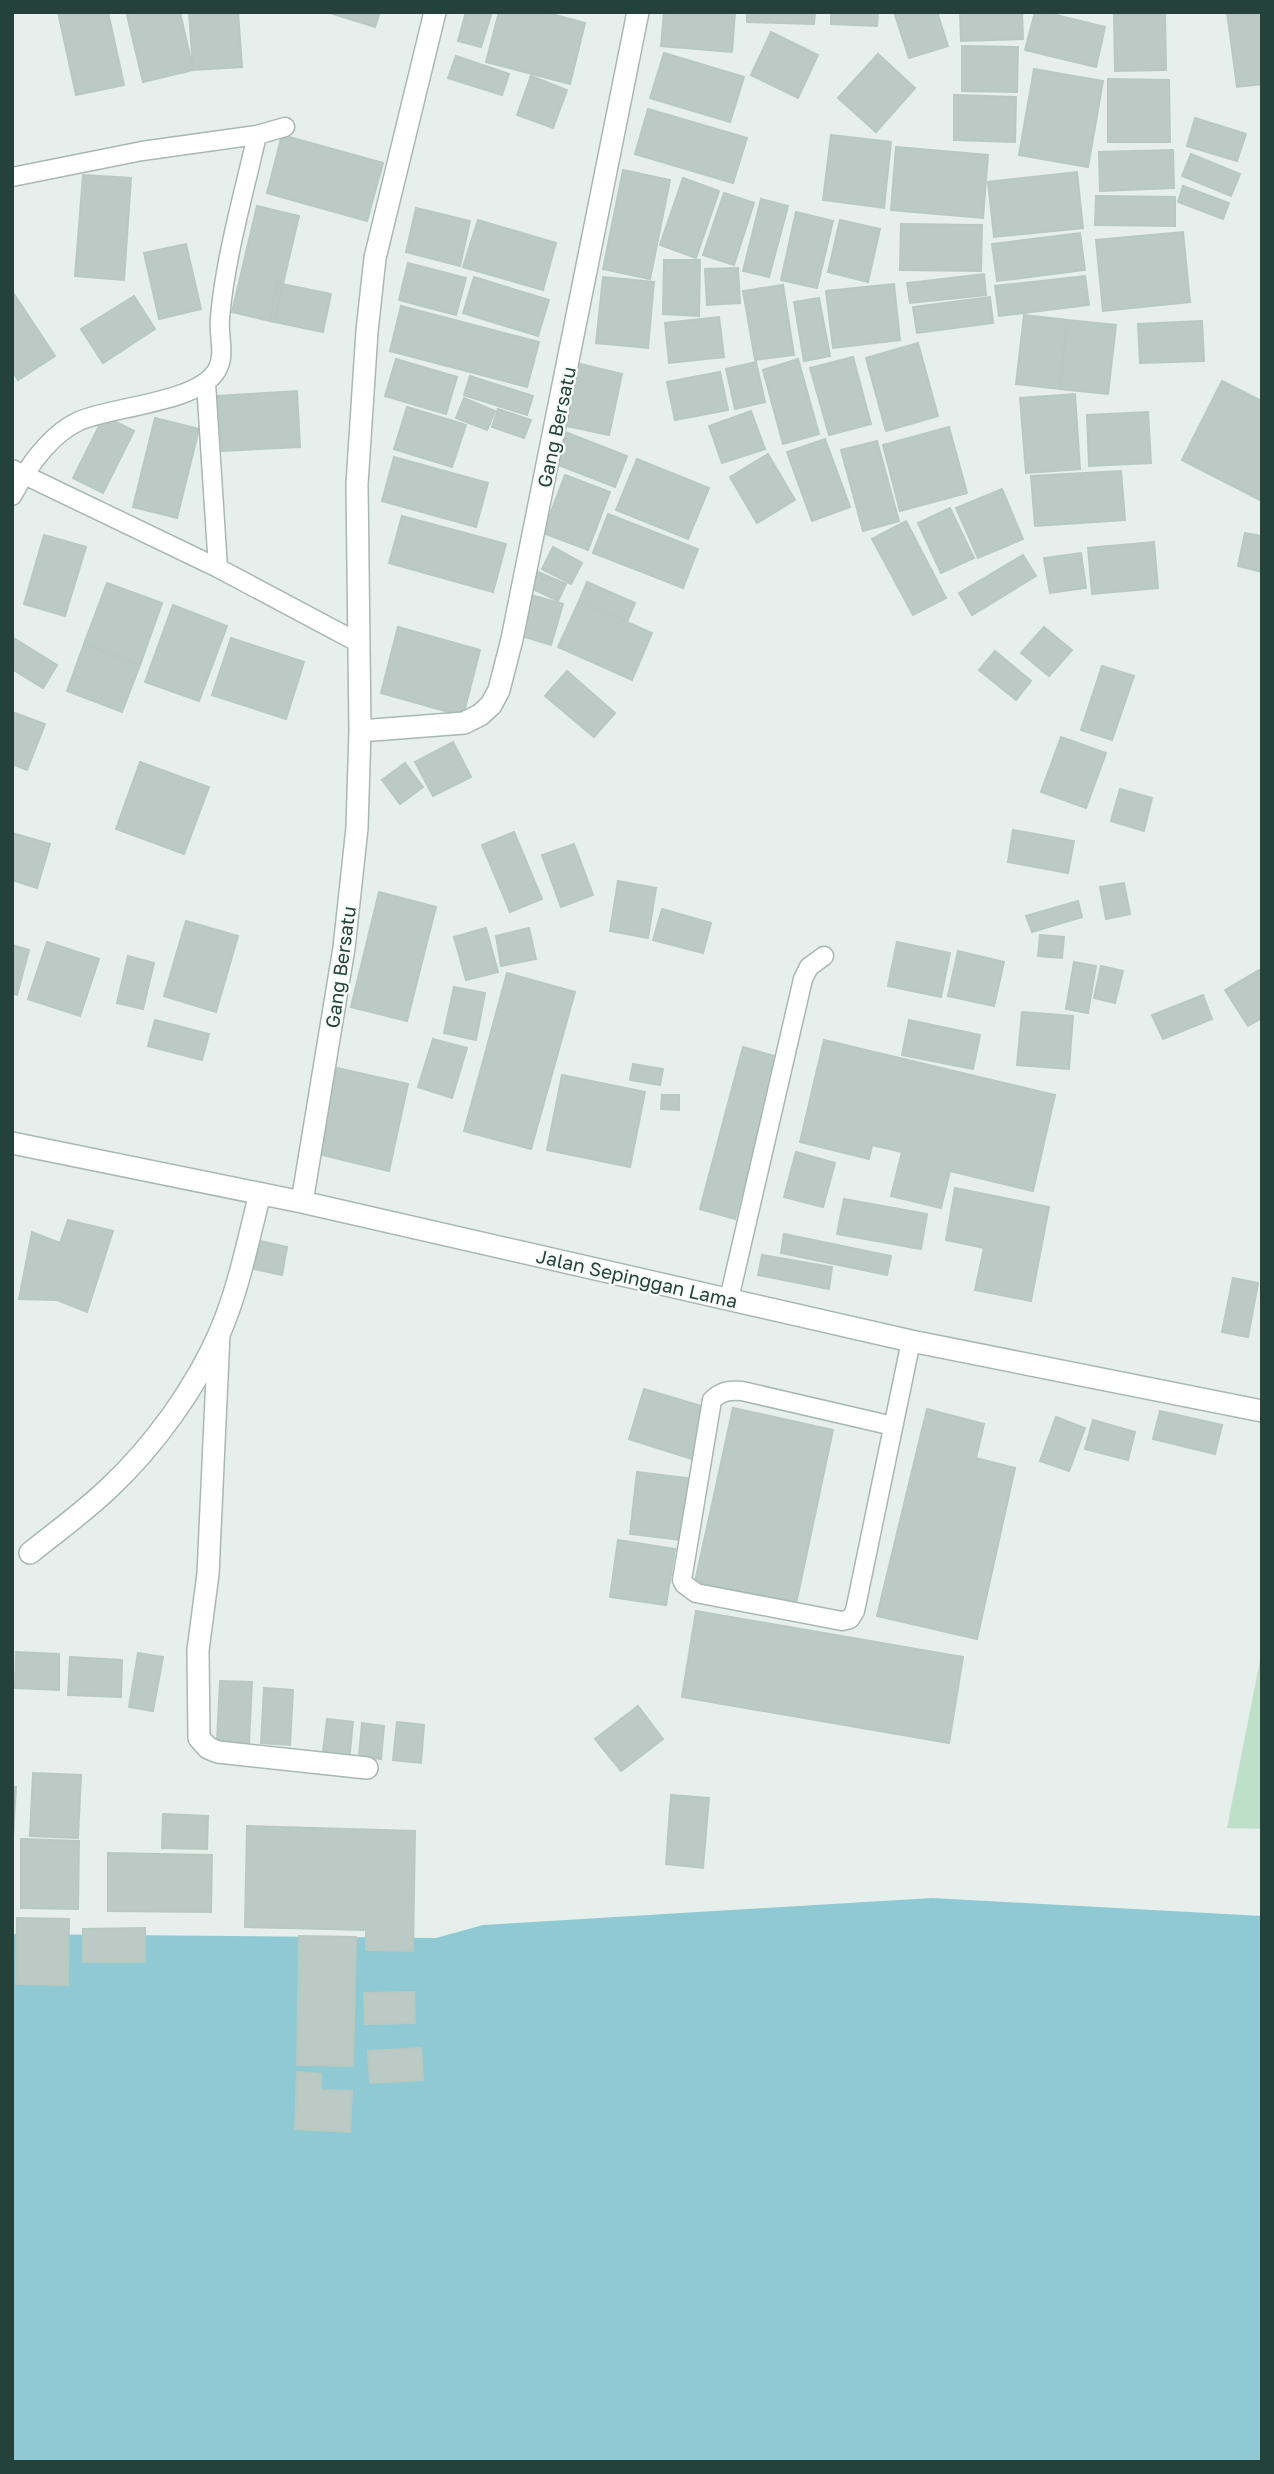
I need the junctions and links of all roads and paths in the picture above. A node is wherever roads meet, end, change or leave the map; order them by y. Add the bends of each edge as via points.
1 (435, 12) edge
2 (638, 12) edge
3 (285, 127) dead end
4 (257, 135) junction
5 (12, 177) edge
6 (206, 383) junction
7 (18, 472) edge
8 (12, 496) edge
9 (218, 568) junction
10 (359, 643) junction
11 (360, 731) junction
12 (824, 956) dead end
13 (12, 1143) edge
14 (260, 1194) junction
15 (302, 1202) junction
16 (729, 1299) junction
17 (219, 1334) junction
18 (911, 1341) junction
19 (1262, 1411) edge
20 (893, 1426) junction
21 (30, 1553) dead end
22 (367, 1768) dead end

1 - 10 street, Gang Bersatu via 375,258 357,484
2 - 11 street, Gang Bersatu via 499,690 491,705 464,723
3 - 4 lane
4 - 5 lane via 142,151
4 - 6 lane via 221,299 222,352
6 - 7 lane via 79,421
6 - 9 lane
7 - 8 lane
7 - 9 lane
9 - 10 lane
10 - 11 street, Gang Bersatu
11 - 15 street, Gang Bersatu via 357,828 344,948
12 - 16 lane via 809,967 803,979
13 - 14 street, Jalan Sepinggan Lama
14 - 15 street, Jalan Sepinggan Lama
14 - 17 street
15 - 16 street, Jalan Sepinggan Lama
16 - 18 street, Jalan Sepinggan Lama
17 - 21 street via 166,1424 109,1488
17 - 22 street via 208,1574 198,1650 199,1738 218,1752
18 - 19 street, Jalan Sepinggan Lama
18 - 20 lane
20 - 20 lane via 741,1391 721,1392 712,1399 684,1584 710,1595 850,1619

